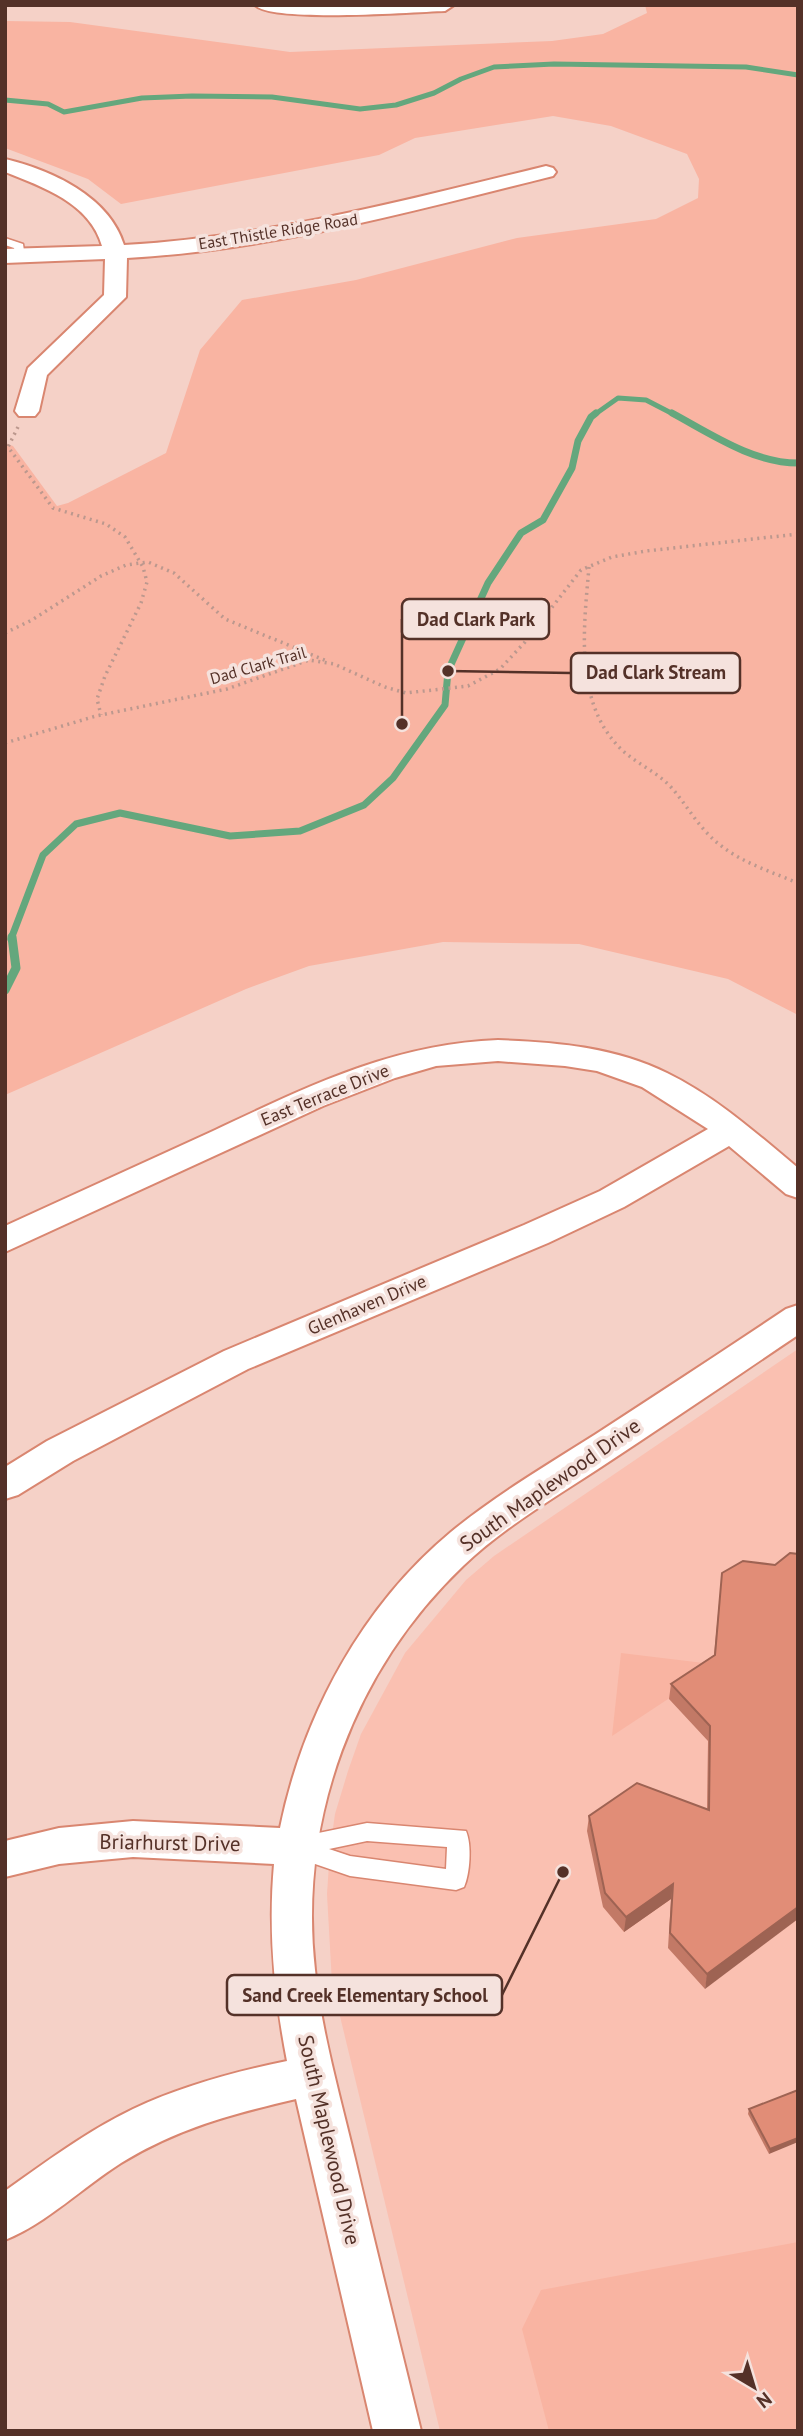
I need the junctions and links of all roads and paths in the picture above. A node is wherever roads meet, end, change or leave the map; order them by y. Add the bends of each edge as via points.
1 (264, 5) edge
2 (445, 5) edge
3 (5, 165) edge
4 (545, 172) dead end
5 (5, 241) edge
6 (115, 253) junction
7 (13, 256) edge
8 (27, 411) joint
9 (798, 534) edge
10 (141, 562) junction
11 (589, 567) junction
12 (5, 633) edge
13 (334, 664) junction
14 (101, 715) junction
15 (5, 743) edge
16 (798, 883) edge
17 (731, 1130) junction
18 (798, 1186) edge
19 (5, 1240) edge
20 (798, 1318) edge
21 (5, 1485) edge
22 (294, 1847) junction
23 (5, 1859) edge
24 (313, 2075) junction
25 (5, 2218) edge
26 (397, 2431) edge

1 - 2 street via 300,10
3 - 6 street via 84,201 106,226
4 - 6 street, East Thistle Ridge Road via 341,223 226,243
5 - 7 lane via 19,246
6 - 7 street, East Thistle Ridge Road
6 - 8 street via 115,297 36,373
8 - 10 path via 8,447 53,508 106,524 125,537
9 - 11 path, Dad Clark Trail via 646,551
10 - 12 path via 87,583 21,628
10 - 13 path via 157,563 175,573 215,612
10 - 14 path via 146,582 141,603 97,699
11 - 13 path, Dad Clark Trail via 581,570 500,669 462,687 406,693
11 - 16 path via 586,675 597,715 616,745 665,780 722,848
13 - 14 path, Dad Clark Trail via 309,660 227,689
14 - 15 path, Dad Clark Trail
17 - 18 street, East Terrace Drive
17 - 19 street, East Terrace Drive via 652,1079 599,1062 550,1053 481,1050 423,1059 343,1084
17 - 21 street, Glenhaven Drive via 612,1199 236,1360 97,1431
20 - 22 street, South Maplewood Drive via 487,1525 431,1574 377,1640 332,1719 311,1775
22 - 22 lane via 367,1832 458,1838 456,1881 350,1866
22 - 23 street, Briarhurst Drive via 133,1839 60,1846
22 - 24 street, South Maplewood Drive via 293,1968
24 - 25 street via 189,2107 146,2125
24 - 26 street, South Maplewood Drive

